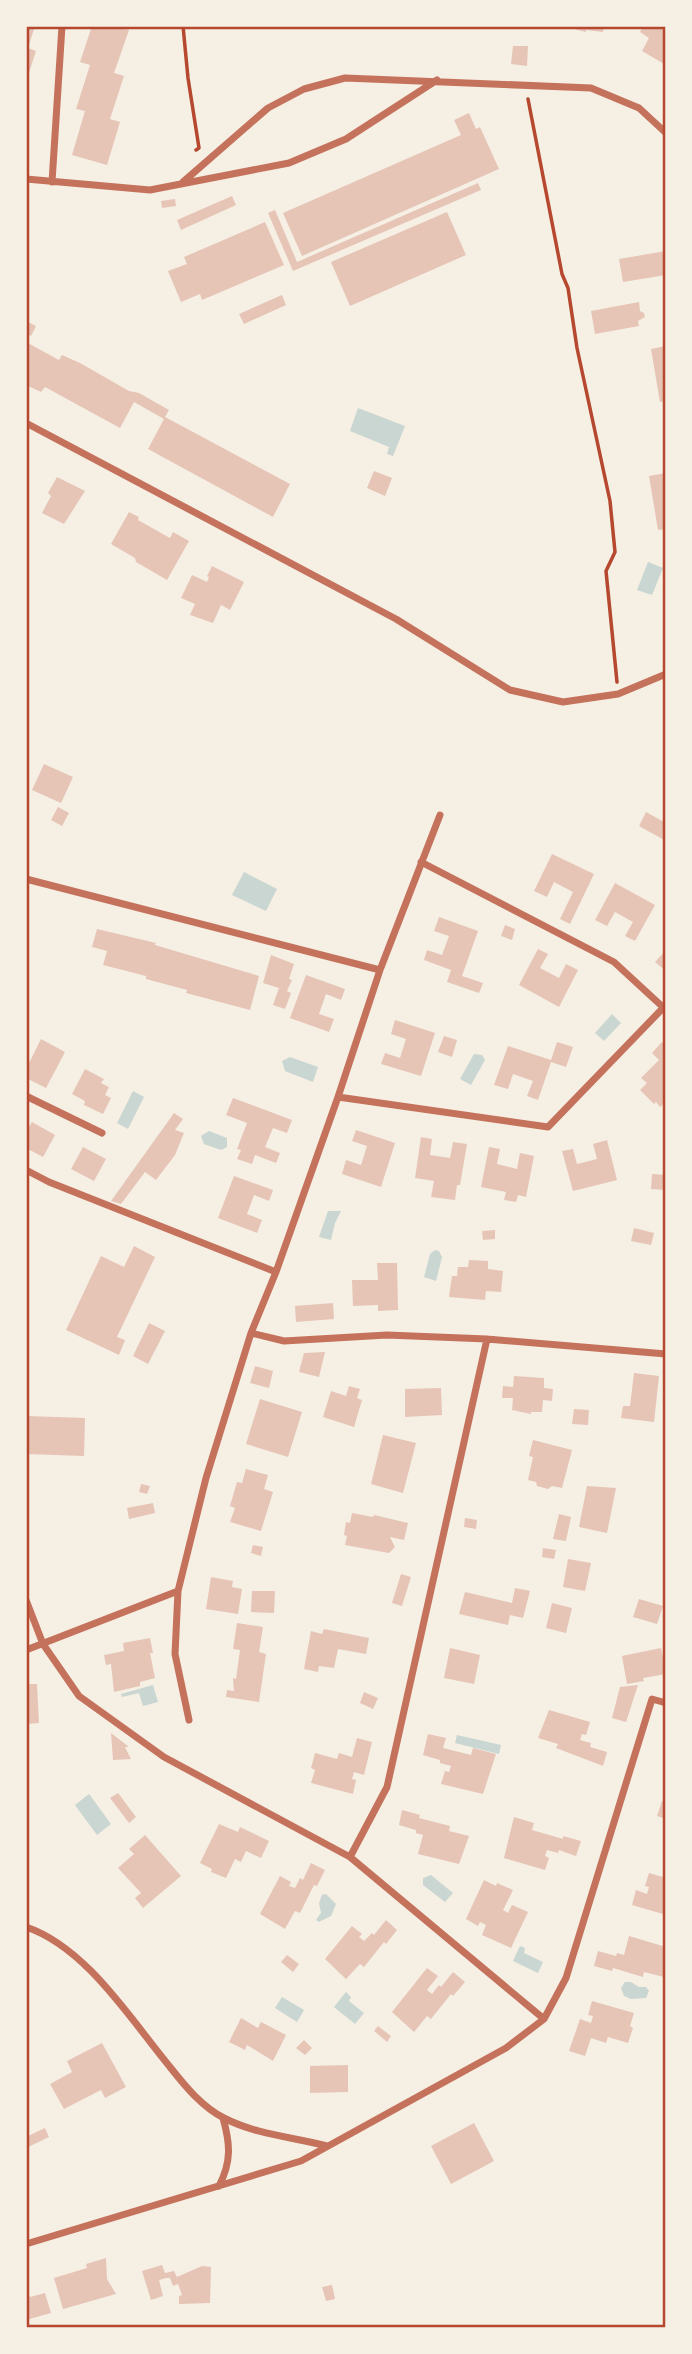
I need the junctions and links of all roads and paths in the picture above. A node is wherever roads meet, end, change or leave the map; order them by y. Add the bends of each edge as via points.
1 (62, 26) edge
2 (183, 26) edge
3 (437, 80) junction
4 (525, 83) junction
5 (666, 133) edge
6 (189, 156) dead end
7 (26, 179) edge
8 (52, 182) junction
9 (183, 182) junction
10 (26, 423) edge
11 (666, 674) edge
12 (618, 694) junction
13 (440, 815) dead end
14 (421, 862) junction
15 (26, 879) edge
16 (380, 971) junction
17 (665, 1008) edge
18 (26, 1096) edge
19 (338, 1097) junction
20 (102, 1133) dead end
21 (26, 1170) edge
22 (276, 1272) junction
23 (251, 1333) junction
24 (487, 1339) junction
25 (666, 1354) edge
26 (178, 1591) junction
27 (26, 1600) edge
28 (43, 1644) junction
29 (26, 1650) edge
30 (666, 1703) edge
31 (188, 1720) dead end
32 (350, 1857) junction
33 (26, 1927) edge
34 (544, 2019) junction
35 (223, 2118) junction
36 (328, 2146) junction
37 (219, 2186) junction
38 (26, 2244) edge

1 - 8 street
2 - 6 path via 199,148
3 - 4 street
3 - 9 street via 346,138 289,163
3 - 9 street via 345,78 304,89 268,107
4 - 5 street via 592,88 639,108
4 - 12 path via 610,501 615,552 606,571
7 - 8 street
8 - 9 street via 150,190
10 - 12 street via 397,619 510,690 563,702
11 - 12 street
13 - 14 street
14 - 16 street
14 - 17 street via 614,962
15 - 16 street
16 - 19 street
17 - 19 street via 548,1127
18 - 20 street
19 - 22 street
21 - 22 street
22 - 23 street
23 - 24 street via 284,1341 387,1335
23 - 26 street via 206,1478
24 - 25 street
24 - 32 street via 387,1787
26 - 28 street
26 - 31 street via 175,1654
27 - 28 street
28 - 29 street
28 - 32 street via 79,1696 164,1757
30 - 34 street via 652,1699 566,1978
32 - 34 street
33 - 35 street via 70,1950 189,2091
34 - 36 street via 506,2048
35 - 36 street via 262,2133
35 - 37 street via 230,2141
36 - 37 street via 301,2161
37 - 38 street

